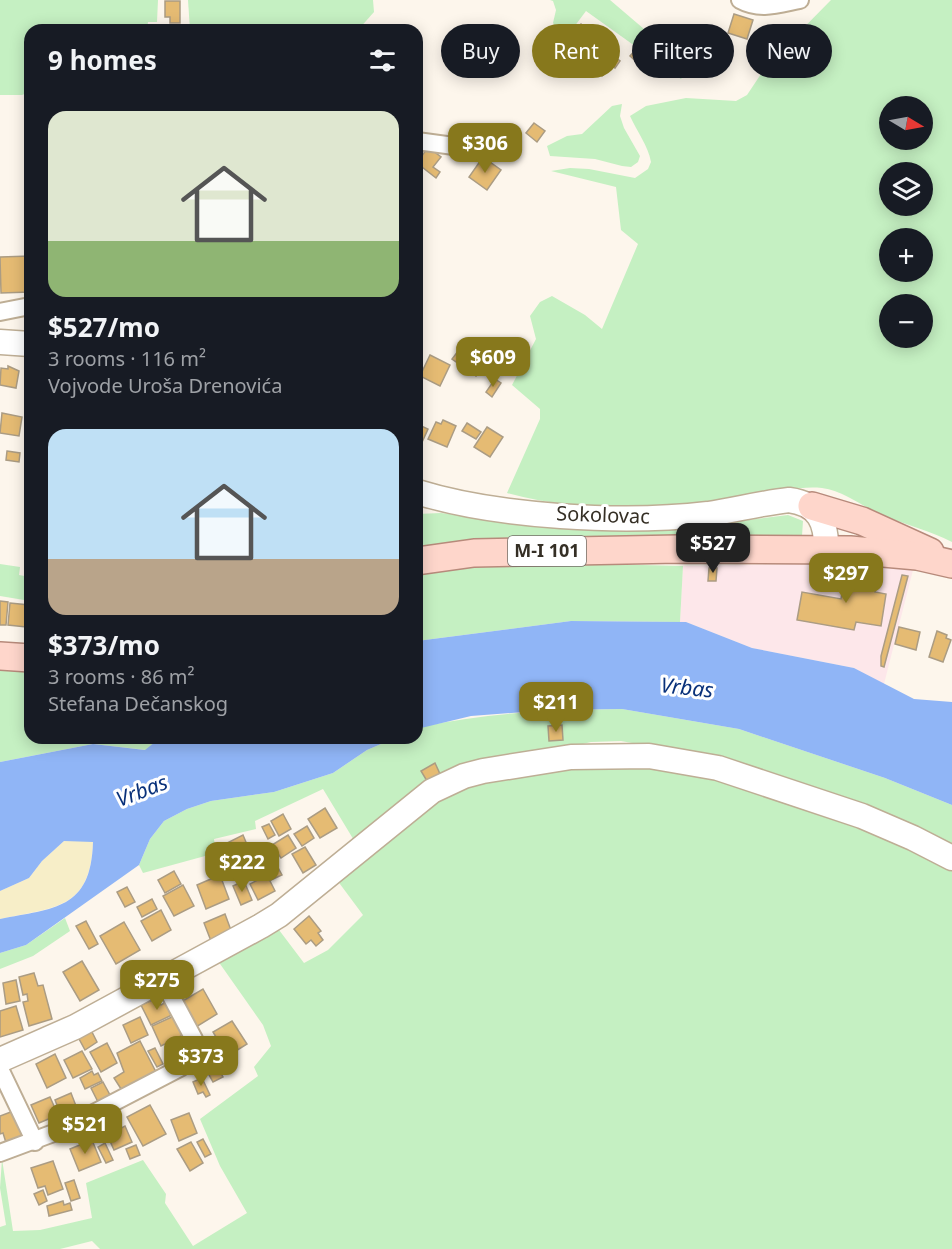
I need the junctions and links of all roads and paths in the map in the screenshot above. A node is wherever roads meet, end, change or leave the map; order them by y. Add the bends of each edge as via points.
1 (740, 0) edge
2 (800, 0) edge
3 (423, 142) edge
4 (476, 149) dead end
5 (24, 307) edge
6 (0, 312) edge
7 (0, 342) edge
8 (24, 344) edge
9 (423, 493) edge
10 (812, 506) junction
11 (826, 551) junction
12 (423, 560) edge
13 (952, 564) edge
14 (0, 656) edge
15 (24, 658) edge
16 (952, 858) edge
17 (163, 981) junction
18 (0, 1060) edge
19 (0, 1069) edge
20 (35, 1142) junction
21 (0, 1153) edge

1 - 2 street via 765,7
3 - 4 street
5 - 6 street
7 - 8 street
9 - 10 street, Sokolovac via 485,506 612,518 708,513 789,500
10 - 11 street via 825,531
10 - 13 main road via 862,521
11 - 12 main road, M-I 101 via 474,553
11 - 13 main road, M-I 101 via 917,556
14 - 15 main road
16 - 17 street via 862,816 718,768 649,756 611,755 525,764 464,776 432,791 279,915
17 - 18 street via 75,1028
17 - 20 street via 194,1039 192,1059
19 - 20 street
20 - 21 street

